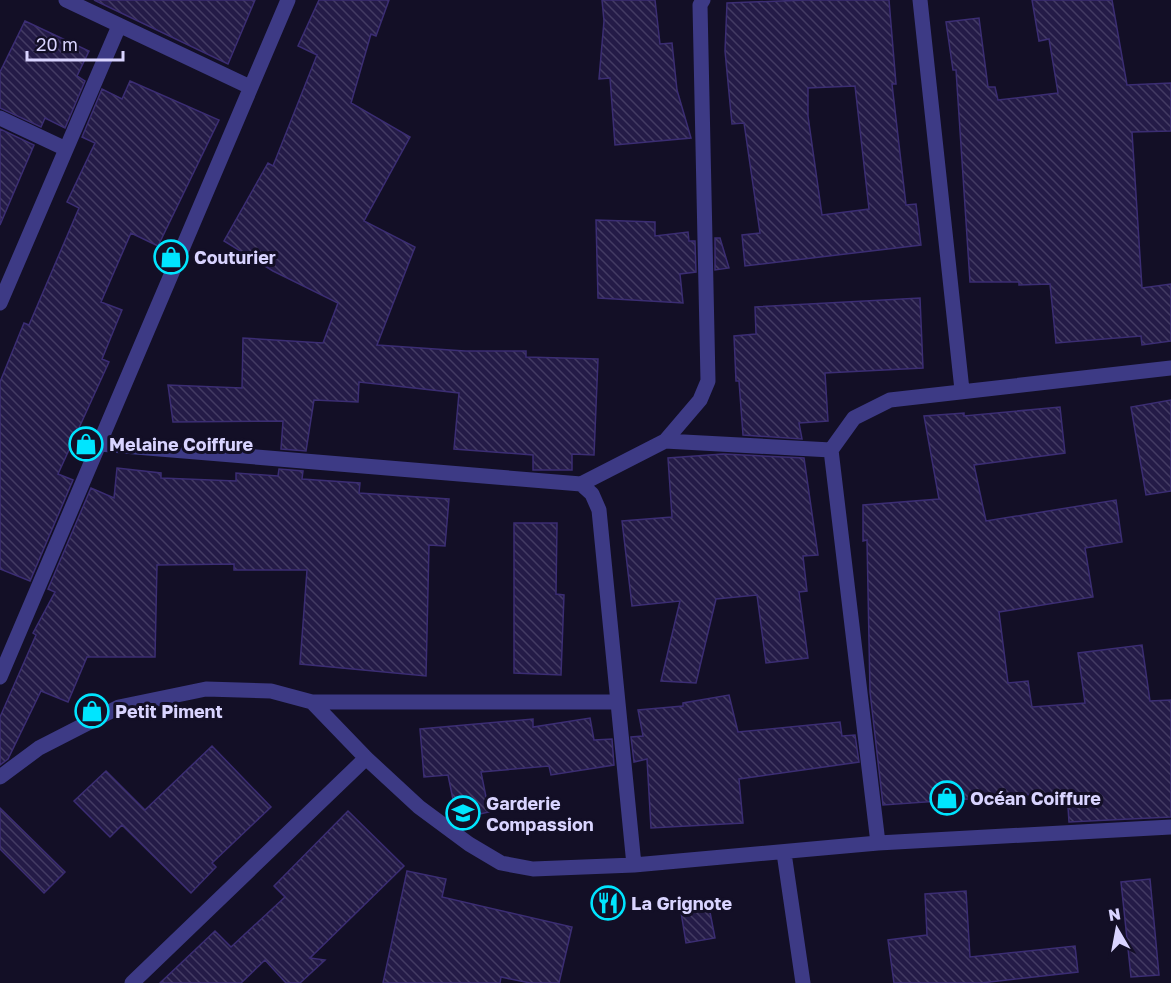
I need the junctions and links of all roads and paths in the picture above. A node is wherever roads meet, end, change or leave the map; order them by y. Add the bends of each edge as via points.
1 (66, 0) edge
2 (288, 0) edge
3 (920, 0) edge
4 (701, 2) edge
5 (119, 26) junction
6 (250, 87) junction
7 (0, 118) edge
8 (66, 149) junction
9 (0, 303) edge
10 (1171, 368) edge
11 (962, 390) junction
12 (665, 441) junction
13 (99, 444) junction
14 (831, 450) junction
15 (581, 484) junction
16 (0, 677) edge
17 (312, 702) junction
18 (618, 702) junction
19 (366, 758) junction
20 (0, 777) edge
21 (1171, 826) edge
22 (878, 843) junction
23 (783, 853) junction
24 (634, 865) junction
25 (132, 983) edge
26 (803, 983) edge

1 - 5 street
2 - 6 street
3 - 11 street
4 - 12 street via 708,381 700,400
5 - 6 street
5 - 8 street
6 - 13 street
7 - 8 street
8 - 9 street
10 - 11 street
11 - 14 street via 890,400 854,418
12 - 14 street
12 - 15 street
13 - 15 street
13 - 16 street
14 - 22 street
15 - 18 street via 592,494 599,510
17 - 18 street
17 - 19 street
17 - 20 street via 271,691 206,689 119,707 39,748
18 - 24 street
19 - 24 street via 419,807 501,863 533,868
19 - 25 street
21 - 22 street
22 - 23 street
23 - 24 street
23 - 26 street

